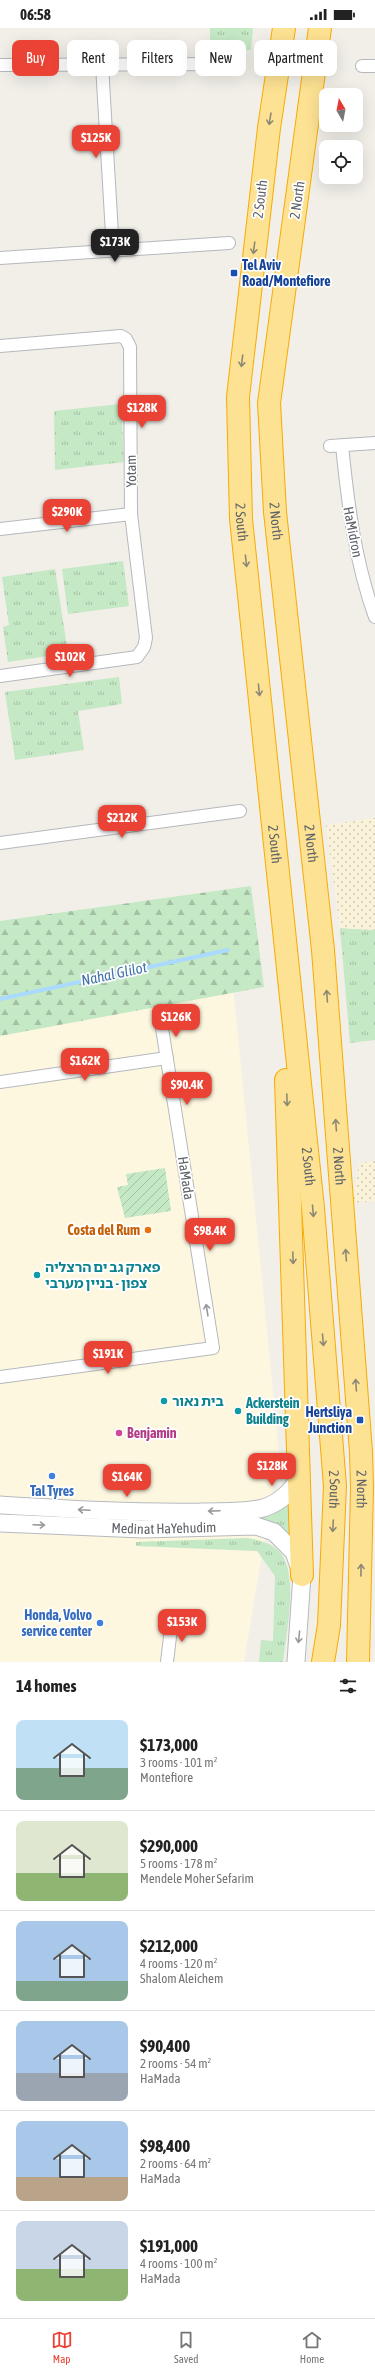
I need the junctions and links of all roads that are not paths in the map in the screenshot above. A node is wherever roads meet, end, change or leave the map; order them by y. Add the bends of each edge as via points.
1 (284, 28) edge
2 (320, 28) edge
3 (195, 64) edge
4 (0, 65) edge
5 (67, 65) edge
6 (119, 65) edge
7 (362, 66) dead end
8 (375, 66) edge
9 (103, 76) edge
10 (229, 243) dead end
11 (113, 252) junction
12 (0, 258) edge
13 (0, 346) edge
14 (375, 443) edge
15 (131, 514) junction
16 (0, 528) edge
17 (375, 617) edge
18 (0, 676) edge
19 (240, 811) dead end
20 (0, 843) edge
21 (279, 879) junction
22 (161, 1022) dead end
23 (167, 1058) junction
24 (0, 1082) edge
25 (0, 1377) edge
26 (300, 1474) junction
27 (0, 1505) edge
28 (0, 1523) edge
29 (302, 1575) junction
30 (172, 1620) dead end
31 (357, 1656) edge
32 (167, 1662) edge
33 (296, 1662) edge
34 (323, 1662) edge

1 -> 21 highway, 2 South via 269,128 238,398 241,519
31 -> 2 highway, 2 North via 360,1610 361,1452 324,950 274,512 269,403
3 - 6 street
4 - 5 street
7 - 8 street
9 - 11 street
10 - 11 street
11 - 12 street
13 - 15 street, Yotam via 121,336 126,339 130,347
14 - 17 street, HaMidron via 336,446 358,561
15 - 16 street
15 - 18 street, Yotam via 146,638 137,656
19 - 20 street
21 -> 26 highway
21 -> 34 highway, 2 South via 313,1208 335,1486 329,1625
22 - 23 street, HaMada
23 - 24 street
25 -> 23 street, HaMada via 213,1348
26 -> 27 street, Medinat HaYehudim via 297,1483 285,1496 274,1503 253,1510 137,1513
26 - 29 highway
28 -> 29 street, Medinat HaYehudim via 142,1529 256,1526 274,1532 283,1539 297,1557
29 -> 33 street
30 - 32 street

